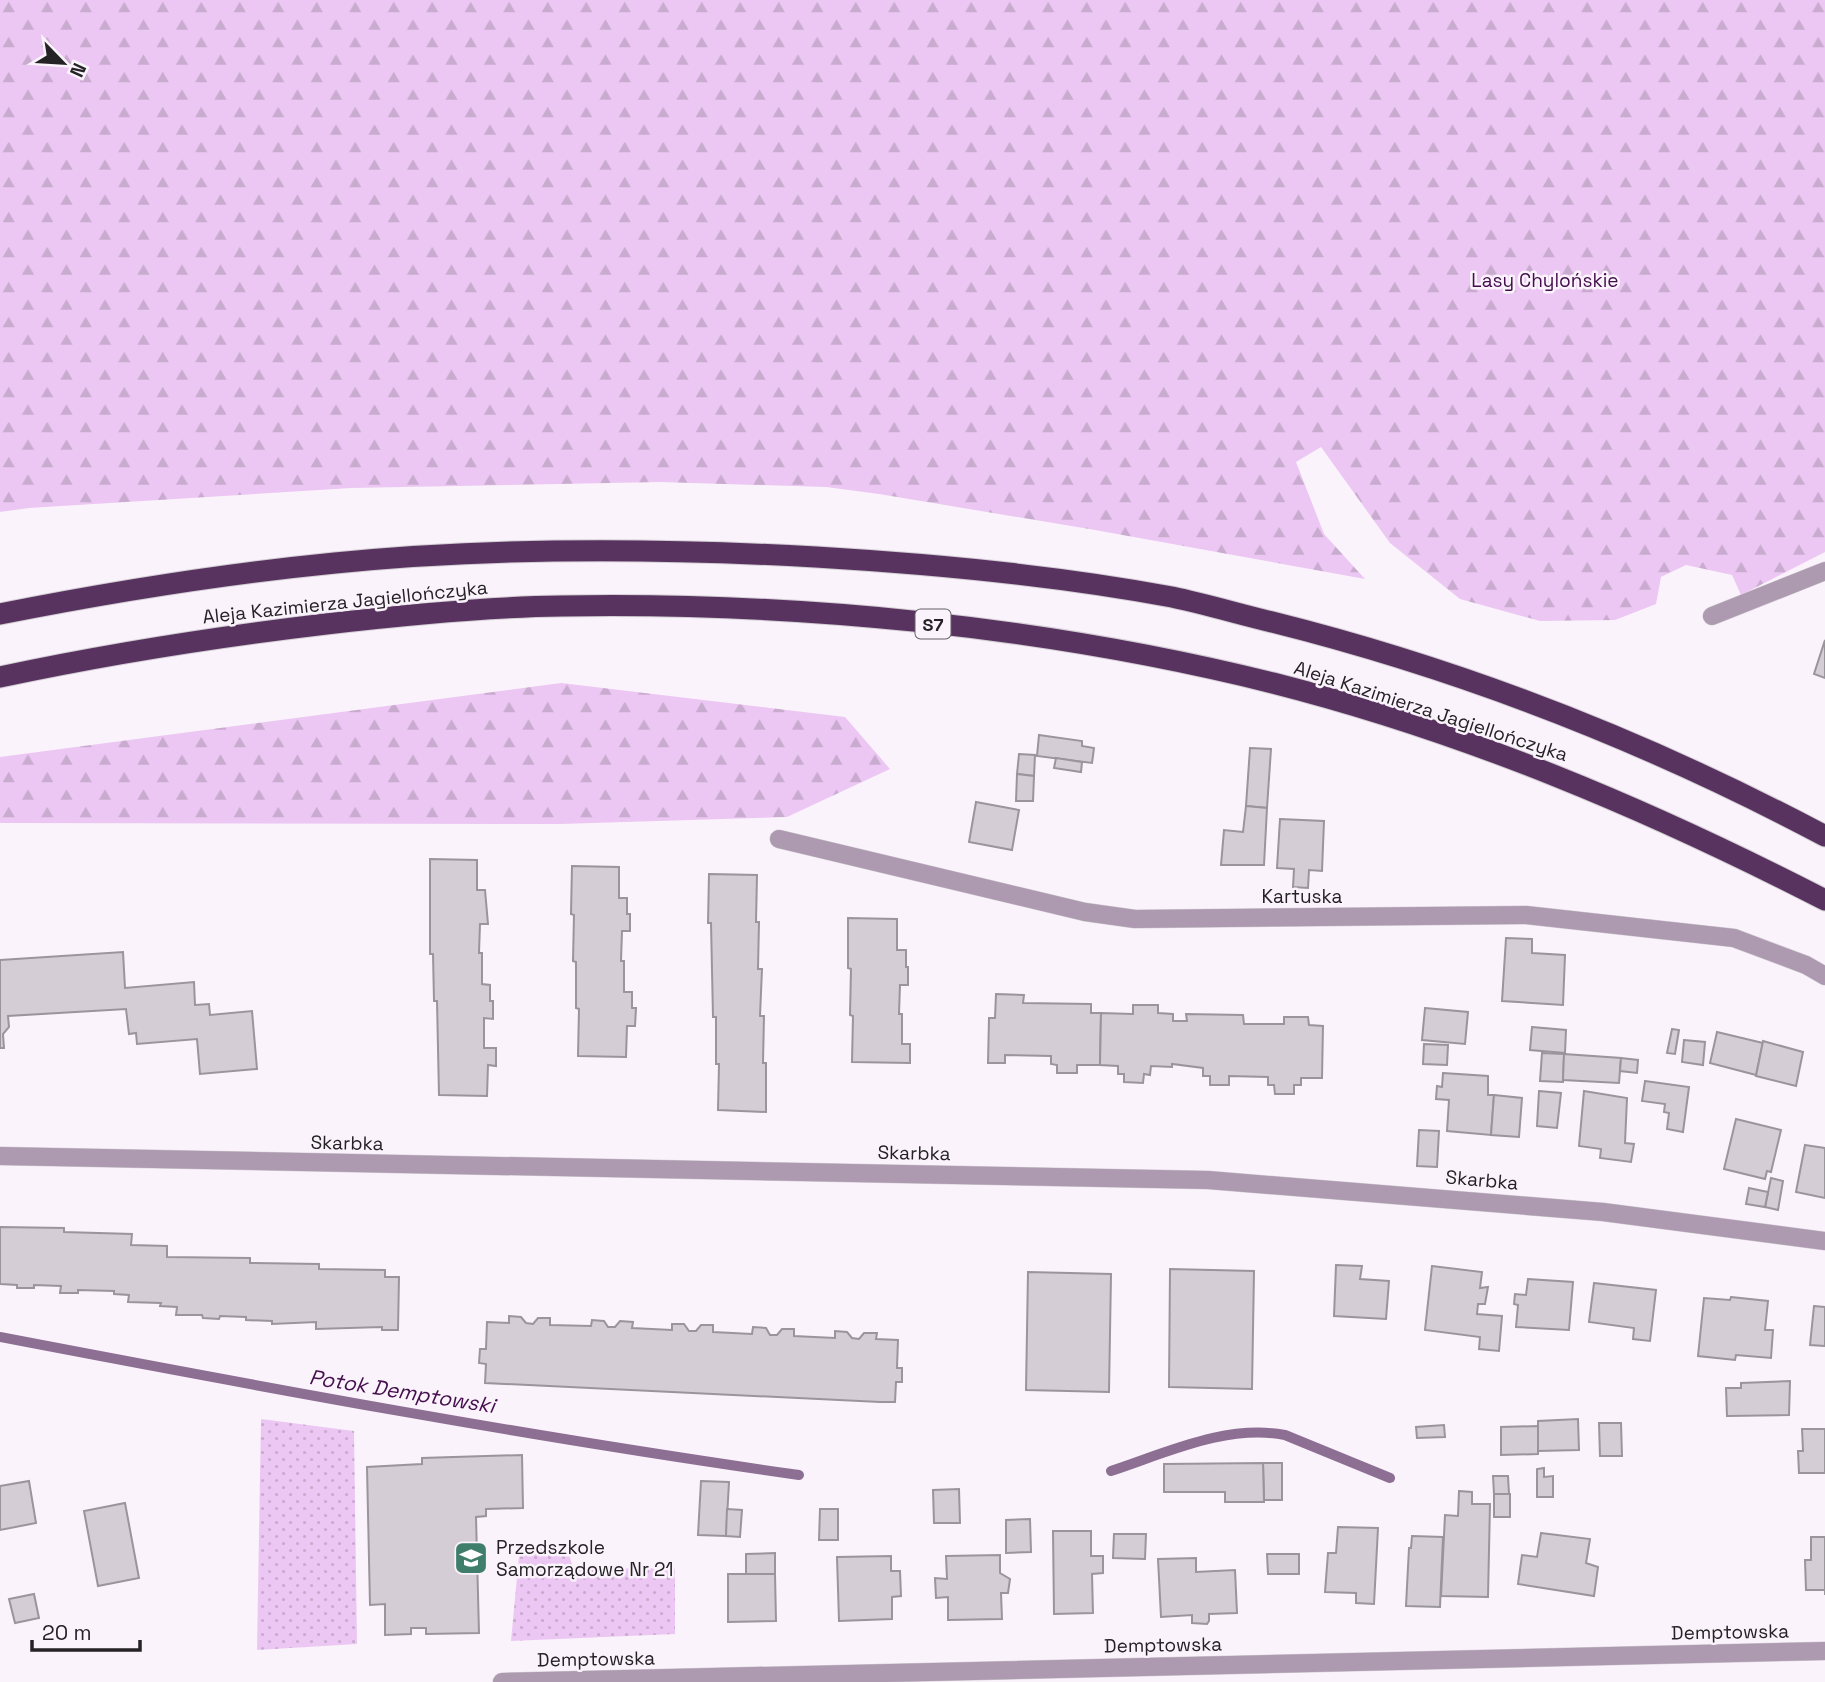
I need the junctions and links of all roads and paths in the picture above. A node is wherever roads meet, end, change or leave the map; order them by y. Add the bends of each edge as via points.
1 (1825, 571) edge
2 (0, 614) edge
3 (1712, 617) dead end
4 (0, 677) edge
5 (1825, 836) edge
6 (779, 839) dead end
7 (1825, 900) edge
8 (1825, 976) edge
9 (0, 1157) edge
10 (1825, 1241) edge
11 (1825, 1651) edge
12 (502, 1682) edge

1 - 3 street
2 - 5 highway, Aleja Kazimierza Jagiellończyka via 189,580 339,562 477,553 622,550 754,554 1018,574 1174,598 1311,632 1456,676 1682,764
4 - 7 highway, Aleja Kazimierza Jagiellończyka / S7 via 193,641 424,613 558,606 778,610 1021,634 1262,681 1389,717 1624,803
6 - 8 street, Kartuska via 1085,912 1135,919 1526,915 1734,938
9 - 10 street, Skarbka via 1208,1180 1603,1212
11 - 12 street, Demptowska

